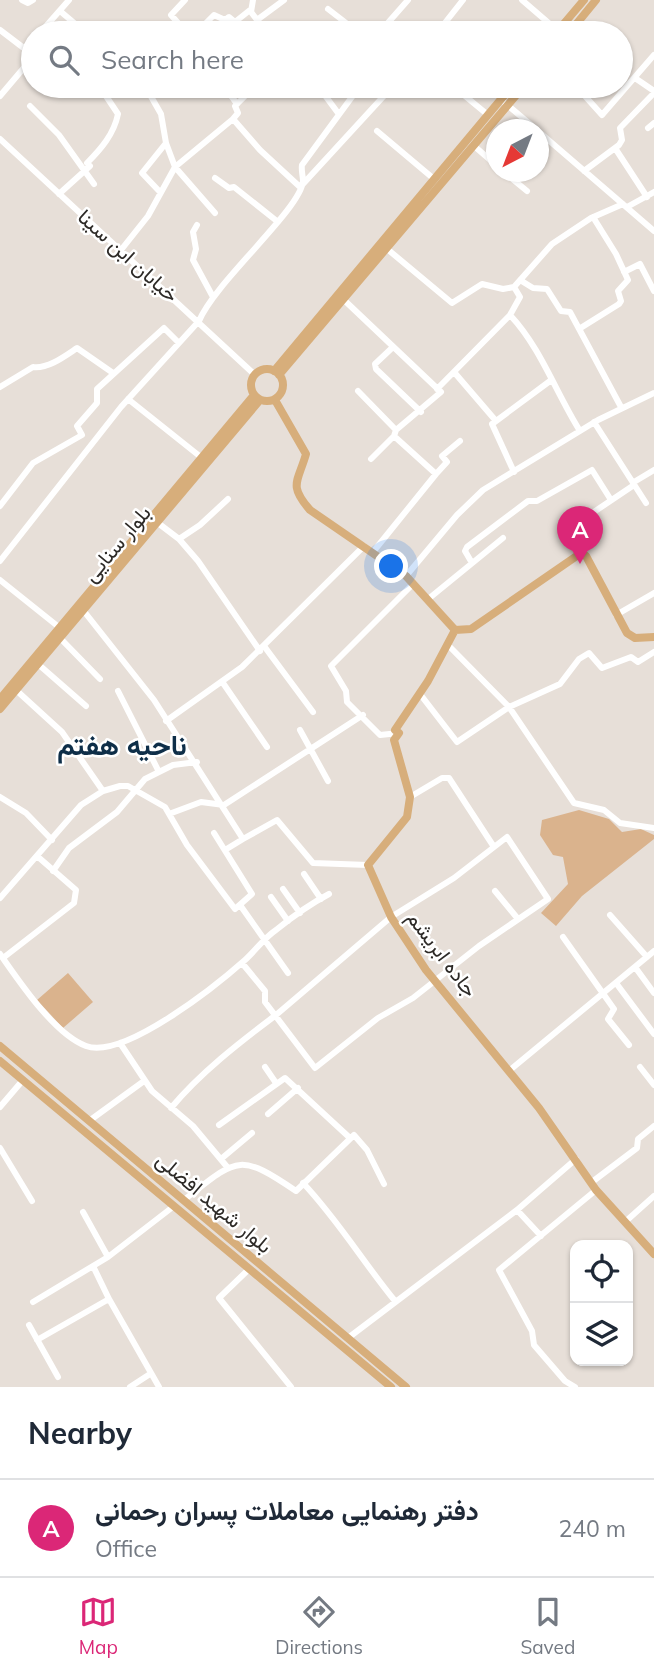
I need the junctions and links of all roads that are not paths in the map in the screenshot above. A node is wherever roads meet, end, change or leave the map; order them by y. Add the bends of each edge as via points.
1 (22, 0) edge
2 (33, 0) edge
3 (56, 0) edge
4 (69, 0) edge
5 (185, 0) edge
6 (253, 0) edge
7 (283, 0) edge
8 (408, 0) edge
9 (463, 0) edge
10 (522, 0) edge
11 (584, 0) edge
12 (596, 0) edge
13 (62, 9) junction
14 (328, 9) dead end
15 (250, 10) junction
16 (257, 20) joint
17 (51, 21) edge
18 (74, 21) edge
19 (175, 21) edge
20 (208, 21) edge
21 (234, 21) edge
22 (236, 21) edge
23 (344, 21) edge
24 (390, 21) edge
25 (446, 21) edge
26 (545, 21) edge
27 (566, 21) edge
28 (579, 21) edge
29 (0, 30) edge
30 (21, 46) edge
31 (654, 55) edge
32 (21, 71) edge
33 (635, 78) junction
34 (633, 80) edge
35 (654, 92) edge
36 (0, 96) edge
37 (107, 98) edge
38 (152, 98) edge
39 (233, 98) edge
40 (243, 98) edge
41 (327, 98) edge
42 (350, 98) edge
43 (382, 98) edge
44 (467, 98) edge
45 (506, 98) edge
46 (509, 98) edge
47 (587, 98) edge
48 (617, 98) edge
49 (504, 102) junction
50 (237, 104) junction
51 (30, 106) dead end
52 (338, 113) junction
53 (488, 116) junction
54 (233, 119) junction
55 (525, 119) edge
56 (377, 131) dead end
57 (0, 139) edge
58 (549, 140) edge
59 (166, 143) junction
60 (473, 145) junction
61 (615, 148) junction
62 (486, 156) edge
63 (175, 167) junction
64 (84, 171) junction
65 (584, 171) junction
66 (215, 178) dead end
67 (435, 179) junction
68 (516, 182) edge
69 (94, 184) dead end
70 (301, 186) junction
71 (527, 191) dead end
72 (160, 192) junction
73 (654, 192) edge
74 (59, 194) junction
75 (647, 197) junction
76 (625, 206) junction
77 (215, 213) dead end
78 (593, 217) junction
79 (278, 222) junction
80 (197, 226) dead end
81 (654, 232) edge
82 (386, 248) junction
83 (121, 250) junction
84 (624, 272) junction
85 (654, 274) edge
86 (647, 278) junction
87 (520, 280) junction
88 (514, 287) junction
89 (654, 291) edge
90 (213, 297) junction
91 (343, 299) junction
92 (510, 315) junction
93 (199, 321) junction
94 (579, 329) junction
95 (178, 342) junction
96 (393, 347) junction
97 (454, 372) junction
98 (113, 373) junction
99 (276, 373) junction
100 (255, 375) junction
101 (550, 381) junction
102 (0, 387) edge
103 (437, 389) junction
104 (358, 391) dead end
105 (654, 393) edge
106 (257, 398) junction
107 (128, 399) junction
108 (275, 400) junction
109 (621, 407) junction
110 (421, 412) junction
111 (496, 421) junction
112 (594, 422) junction
113 (580, 431) junction
114 (395, 433) junction
115 (460, 441) dead end
116 (202, 458) junction
117 (371, 459) dead end
118 (654, 470) edge
119 (514, 472) junction
120 (436, 474) junction
121 (634, 483) junction
122 (228, 499) dead end
123 (611, 500) junction
124 (646, 503) dead end
125 (0, 508) edge
126 (0, 516) edge
127 (155, 520) junction
128 (179, 538) junction
129 (503, 538) dead end
130 (363, 546) junction
131 (373, 552) junction
132 (581, 553) junction
133 (0, 561) edge
134 (472, 563) junction
135 (406, 576) junction
136 (0, 580) edge
137 (414, 584) junction
138 (654, 593) edge
139 (427, 600) junction
140 (83, 610) junction
141 (616, 615) junction
142 (60, 628) junction
143 (455, 630) junction
144 (654, 637) edge
145 (60, 638) junction
146 (448, 645) junction
147 (262, 648) junction
148 (654, 652) edge
149 (38, 664) junction
150 (100, 679) dead end
151 (223, 683) junction
152 (16, 690) junction
153 (118, 691) dead end
154 (420, 694) junction
155 (0, 699) edge
156 (86, 706) dead end
157 (509, 707) junction
158 (0, 709) edge
159 (313, 712) dead end
160 (363, 715) junction
161 (166, 722) junction
162 (300, 730) dead end
163 (399, 733) junction
164 (267, 747) dead end
165 (312, 749) junction
166 (197, 762) junction
167 (159, 772) junction
168 (328, 781) dead end
169 (103, 791) junction
170 (137, 791) junction
171 (0, 797) edge
172 (410, 797) junction
173 (223, 806) junction
174 (169, 814) junction
175 (654, 828) edge
176 (214, 833) dead end
177 (243, 839) junction
178 (52, 840) junction
179 (494, 847) junction
180 (225, 850) junction
181 (37, 856) junction
182 (368, 865) junction
183 (53, 871) junction
184 (304, 874) dead end
185 (283, 889) dead end
186 (495, 891) dead end
187 (329, 894) dead end
188 (271, 897) dead end
189 (0, 898) edge
190 (321, 899) junction
191 (240, 905) junction
192 (300, 913) junction
193 (610, 915) dead end
194 (391, 917) junction
195 (518, 919) junction
196 (288, 921) junction
197 (563, 937) dead end
198 (264, 940) junction
199 (654, 951) edge
200 (2, 956) edge
201 (647, 957) junction
202 (242, 963) junction
203 (635, 967) junction
204 (289, 973) dead end
205 (436, 981) junction
206 (616, 983) junction
207 (654, 993) edge
208 (602, 994) junction
209 (276, 1015) junction
210 (654, 1034) edge
211 (120, 1043) junction
212 (629, 1045) dead end
213 (0, 1046) edge
214 (0, 1061) edge
215 (265, 1067) dead end
216 (640, 1067) dead end
217 (510, 1070) junction
218 (23, 1080) junction
219 (144, 1081) junction
220 (276, 1083) junction
221 (654, 1085) edge
222 (298, 1088) junction
223 (61, 1098) junction
224 (54, 1106) junction
225 (0, 1107) edge
226 (171, 1108) junction
227 (268, 1114) dead end
228 (89, 1121) junction
229 (219, 1125) dead end
230 (654, 1126) edge
231 (252, 1133) dead end
232 (350, 1138) junction
233 (0, 1148) edge
234 (220, 1159) junction
235 (576, 1159) junction
236 (228, 1167) junction
237 (303, 1183) junction
238 (384, 1184) dead end
239 (594, 1186) junction
240 (654, 1196) edge
241 (184, 1200) junction
242 (32, 1201) dead end
243 (174, 1206) junction
244 (517, 1210) junction
245 (83, 1212) dead end
246 (625, 1222) junction
247 (541, 1236) junction
248 (654, 1254) edge
249 (250, 1256) junction
250 (108, 1257) junction
251 (93, 1266) junction
252 (246, 1267) junction
253 (109, 1299) junction
254 (395, 1301) junction
255 (33, 1303) dead end
256 (29, 1325) dead end
257 (348, 1338) junction
258 (37, 1340) junction
259 (150, 1374) junction
260 (58, 1377) dead end
261 (130, 1387) edge
262 (159, 1387) edge
263 (291, 1387) edge
264 (390, 1387) edge
265 (406, 1387) edge
266 (575, 1387) edge

1 - 2 street via 28,4
3 - 13 street
4 - 13 street
5 - 19 street via 171,15
6 - 15 street
7 - 16 street
8 - 24 street
9 - 25 street
10 - 26 street
11 - 27 main road
12 - 28 main road
13 - 17 street
13 - 18 street
14 - 23 street
15 - 16 street
15 - 22 street
20 - 21 street via 214,15
29 - 30 street
31 - 33 street
32 - 36 street
33 - 34 street
33 - 35 street
35 - 61 street via 620,128 622,139
37 - 64 street via 118,114 109,138
38 - 59 street via 162,114
39 - 50 street
40 - 50 street
41 - 52 street
42 - 52 street
43 - 70 street
44 - 53 street
45 - 49 main road
46 - 49 main road
47 - 48 street via 602,115
49 - 53 main road
49 - 55 street
49 - 60 main road
50 - 54 street via 234,108 239,113
51 - 64 street via 59,135
52 - 70 street via 302,165
53 - 67 main road
54 - 63 street
54 - 70 street
56 - 67 street
57 - 74 street, خیابان ابن سینا
58 - 65 street
59 - 63 street
59 - 72 street via 142,173
60 - 62 street
60 - 82 main road
61 - 65 street
61 - 75 street
63 - 72 street
63 - 77 street
64 - 69 street
64 - 74 street
65 - 76 street
66 - 79 street via 234,187
67 - 99 main road
68 - 71 street
70 - 79 street
72 - 83 street
73 - 75 street
74 - 83 street, خیابان ابن سینا
75 - 76 street
76 - 78 street
76 - 81 street
78 - 84 street
78 - 87 street via 552,244
79 - 90 street
80 - 90 street via 193,260
82 - 88 street via 452,303 482,284
82 - 91 main road
83 - 93 street, خیابان ابن سینا
84 - 86 street via 640,264
84 - 94 street via 628,280 618,290 620,303
85 - 86 street
86 - 89 street
87 - 88 street
87 - 94 street via 547,289 561,311 570,312
88 - 92 street via 520,298
90 - 93 street
91 - 96 street
91 - 99 main road
92 - 97 street
92 - 101 street via 534,347
93 - 95 street
93 - 100 street, خیابان ابن سینا
94 - 109 street
95 - 98 street via 164,328
95 - 107 street
96 - 103 street
96 - 110 street via 375,364 376,369
97 - 103 street
97 - 111 street
98 - 102 street via 77,348 58,360 33,366
98 - 125 street via 97,389 97,403 77,425 82,435 33,463
99 - 100 main road via 266,369
99 - 108 main road via 282,390
100 - 106 main road via 251,382
101 - 111 street
101 - 113 street
103 - 110 street via 441,394
104 - 114 street
105 - 109 street
106 - 108 main road
106 - 116 main road, بلوار سنایی
106 - 127 main road, بلوار سنایی
107 - 116 street
107 - 133 street
108 - 130 main road via 306,454 296,479 298,495 310,510
109 - 112 street
110 - 114 street
111 - 119 street via 492,427
112 - 113 street
112 - 121 street
113 - 119 street
114 - 117 street
114 - 120 street
115 - 120 street via 444,452 446,464
116 - 127 main road, بلوار سنایی
118 - 121 street
119 - 135 street via 483,490 457,515
120 - 131 street
121 - 123 street
121 - 124 street
122 - 128 street
123 - 132 street via 576,524 585,548
123 - 134 street via 593,470 537,501 528,501 467,547
125 - 126 street
127 - 128 street
127 - 140 main road, بلوار سنایی
127 - 142 main road, بلوار سنایی
128 - 147 street
129 - 134 street
130 - 131 main road
130 - 147 street
131 - 135 main road
132 - 141 main road
132 - 143 main road via 471,629
134 - 139 street
135 - 137 main road
136 - 142 street
137 - 139 main road
137 - 160 street via 331,666 346,691 347,702
138 - 141 street
139 - 143 main road
140 - 145 main road, بلوار سنایی
140 - 161 street via 125,658
141 - 144 main road via 630,636
142 - 155 main road, بلوار سنایی
143 - 146 main road
145 - 149 main road, بلوار سنایی
145 - 150 street
146 - 154 main road
146 - 157 street
147 - 151 street
147 - 159 street
148 - 157 street via 638,662 631,657 602,668 589,653 560,684
149 - 152 main road, بلوار سنایی
149 - 156 street
151 - 161 street
151 - 164 street
152 - 158 main road, بلوار سنایی
152 - 169 street via 62,733
153 - 167 street
154 - 157 street via 457,742
154 - 163 main road via 395,730
157 - 175 street via 573,803 604,810 620,823
160 - 163 street via 380,735
160 - 165 street
161 - 166 street
162 - 165 street
163 - 172 main road via 394,740
165 - 168 street
165 - 173 street
166 - 167 street
166 - 173 street
167 - 170 street via 145,779
169 - 170 street via 120,786
169 - 178 street via 81,805
170 - 174 street
170 - 183 street via 69,848
171 - 178 street via 26,813
172 - 179 street via 449,778
172 - 182 main road via 407,817
173 - 174 street via 201,802
173 - 177 street
174 - 191 street via 220,894 233,909
176 - 180 street
177 - 180 street
177 - 182 street via 277,820 313,863
178 - 181 street
179 - 194 street
179 - 195 street via 508,837 548,899
180 - 191 street via 252,894
181 - 183 street
181 - 189 street
182 - 194 main road, جاده ابریشم
183 - 200 street via 76,890 74,904
184 - 190 street
185 - 192 street
186 - 195 street
187 - 190 street
188 - 196 street
190 - 192 street
191 - 198 street
192 - 196 street
193 - 201 street
194 - 205 main road, جاده ابریشم
194 - 209 street
195 - 205 street
196 - 198 street
197 - 208 street
198 - 202 street
198 - 204 street
199 - 201 street
200 - 211 street via 14,976 67,1034 89,1048
201 - 203 street
202 - 209 street via 265,991 265,1002
202 - 211 street via 171,1017
203 - 206 street
203 - 207 street
205 - 209 street via 378,1018 317,1068
205 - 217 main road, جاده ابریشم
206 - 208 street
206 - 210 street
208 - 212 street via 614,1009 608,1019
208 - 217 street
209 - 226 street
211 - 219 street
213 - 223 main road, بلوار شهید افضلی
214 - 218 main road, بلوار شهید افضلی
215 - 220 street
216 - 221 street
217 - 235 main road, جاده ابریشم
218 - 224 main road, بلوار شهید افضلی
218 - 225 street
219 - 226 street
219 - 228 street
220 - 222 street via 285,1078
220 - 229 street
222 - 227 street
222 - 232 street
223 - 224 main road
223 - 228 main road, بلوار شهید افضلی
224 - 243 main road, بلوار شهید افضلی
226 - 234 street
228 - 241 main road, بلوار شهید افضلی
230 - 239 street
231 - 234 street
232 - 237 street
232 - 238 street via 354,1135 367,1150
233 - 242 street
234 - 236 street
235 - 239 main road, جاده ابریشم
235 - 244 street
236 - 237 street via 260,1166 295,1191
236 - 241 street
237 - 254 street via 338,1221
239 - 246 main road, جاده ابریشم
239 - 247 street
240 - 246 street
241 - 249 main road, بلوار شهید افضلی
243 - 250 street
243 - 252 main road, بلوار شهید افضلی
244 - 247 street
244 - 254 street
245 - 250 street
246 - 248 main road, جاده ابریشم
247 - 266 street via 499,1270 532,1331 534,1345
249 - 252 main road
249 - 257 main road, بلوار شهید افضلی
250 - 251 street
251 - 253 street
251 - 255 street
252 - 263 street via 219,1298
252 - 264 main road, بلوار شهید افضلی
253 - 258 street
253 - 259 street
254 - 257 street
256 - 258 street
257 - 265 main road, بلوار شهید افضلی
258 - 260 street
259 - 261 street
259 - 262 street

